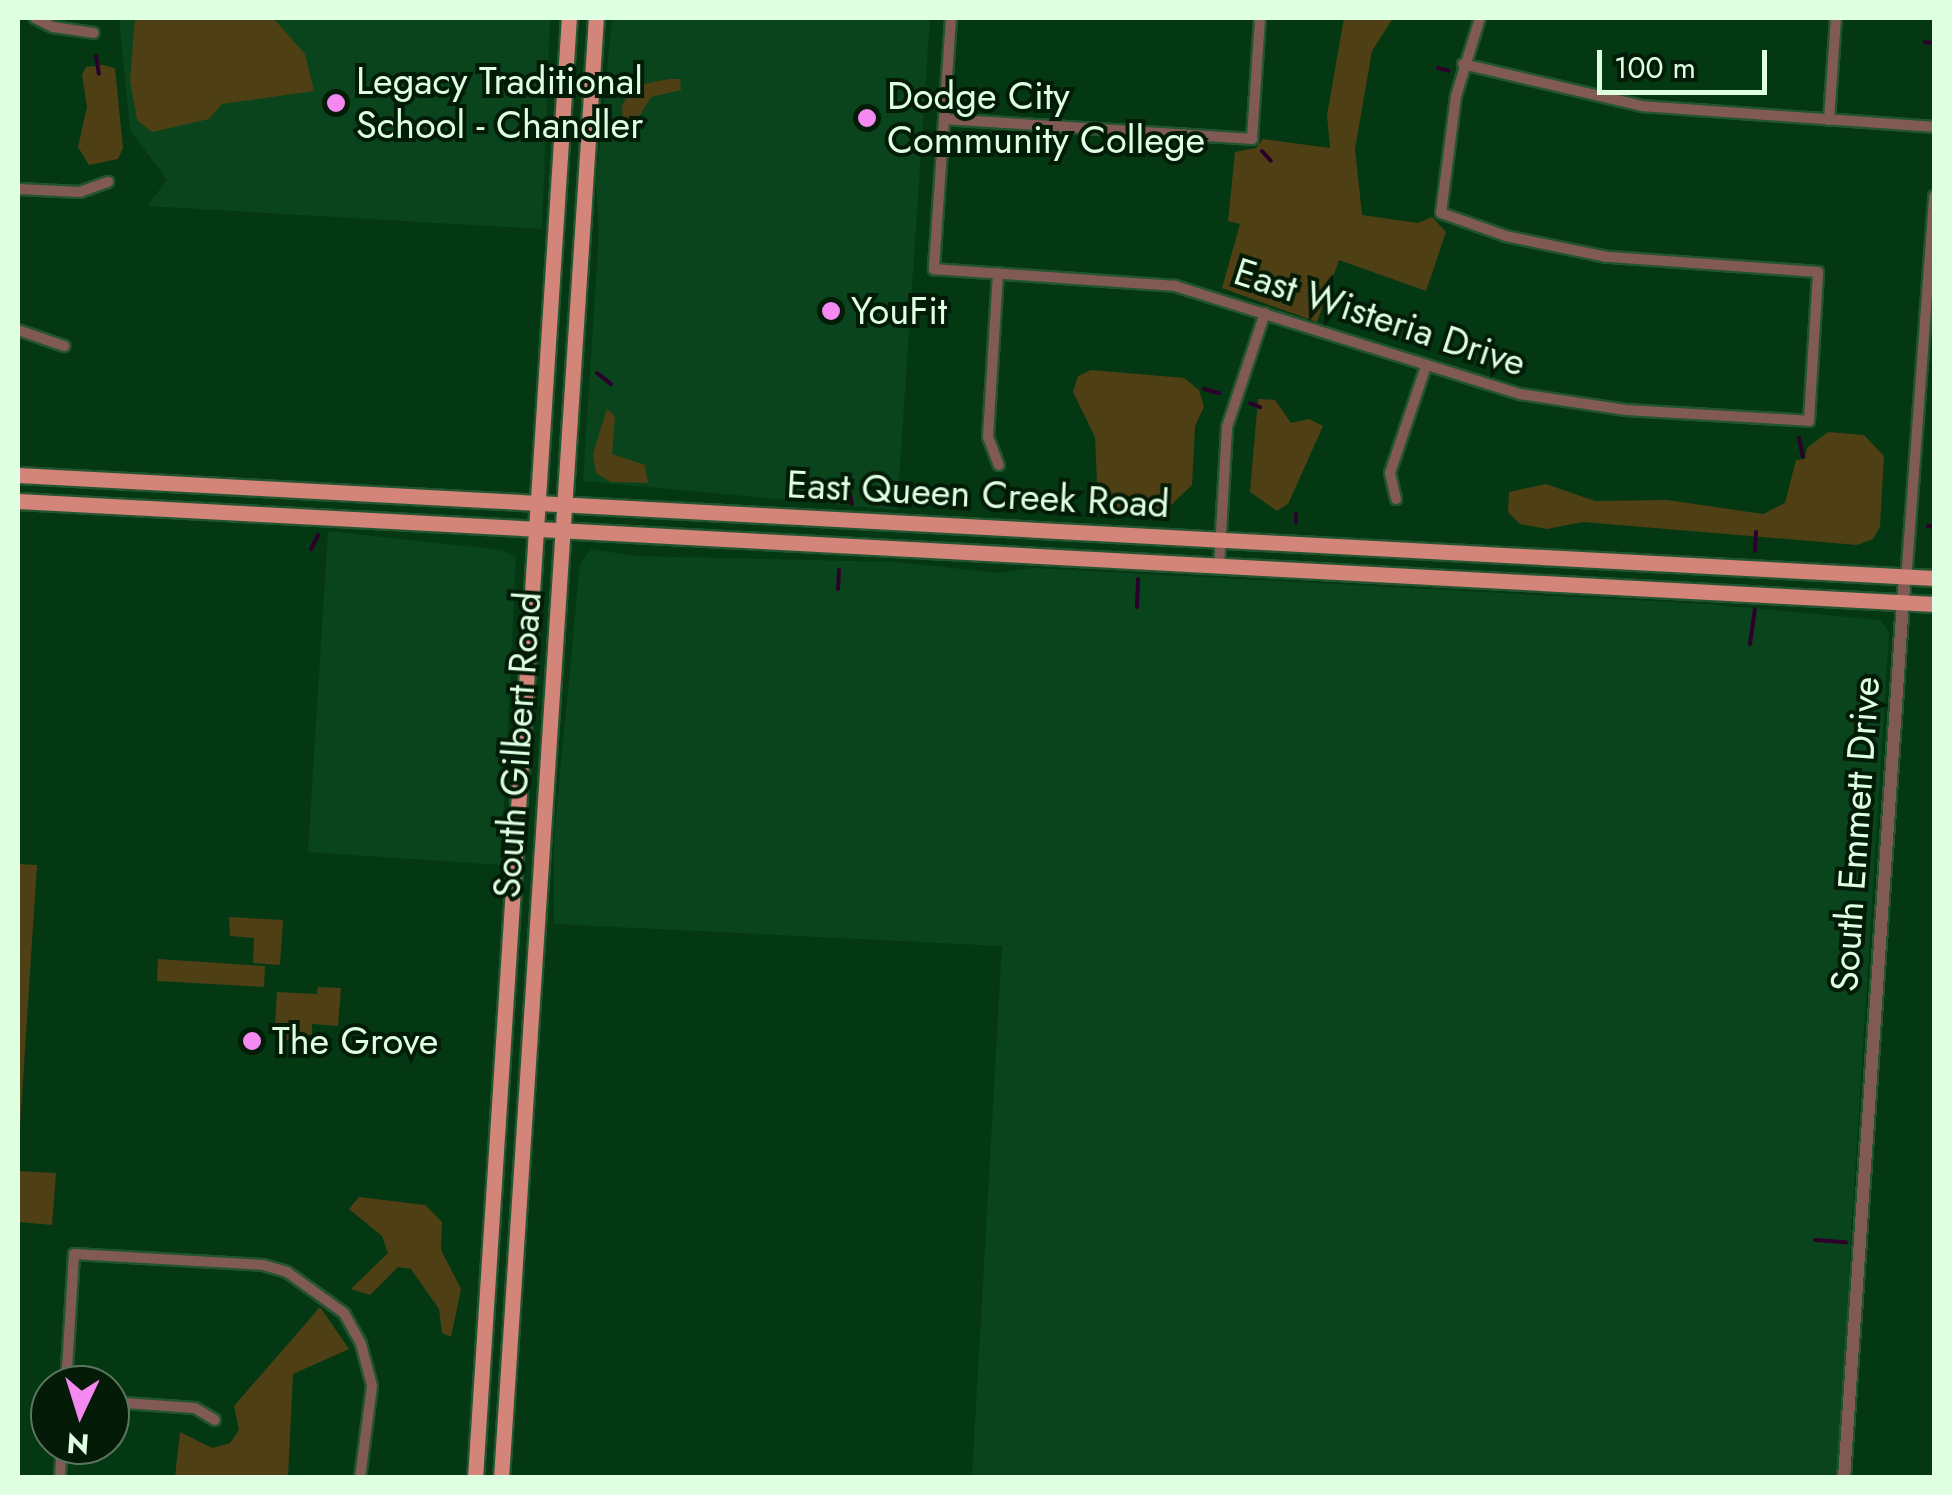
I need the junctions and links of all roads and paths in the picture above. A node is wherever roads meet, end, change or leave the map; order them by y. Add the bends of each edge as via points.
1 (35, 18) edge
2 (568, 18) edge
3 (596, 18) edge
4 (951, 18) edge
5 (1260, 18) edge
6 (1480, 18) edge
7 (1836, 18) edge
8 (94, 33) dead end
9 (1463, 64) junction
10 (944, 119) junction
11 (1829, 120) junction
12 (1934, 127) edge
13 (108, 182) dead end
14 (18, 189) edge
15 (1934, 196) edge
16 (998, 273) junction
17 (1931, 292) edge
18 (1265, 312) junction
19 (18, 330) edge
20 (64, 346) dead end
21 (1425, 369) junction
22 (1000, 464) dead end
23 (18, 475) edge
24 (1396, 499) dead end
25 (18, 501) edge
26 (534, 502) junction
27 (566, 503) junction
28 (877, 523) junction
29 (532, 533) junction
30 (564, 535) junction
31 (1220, 540) junction
32 (876, 549) junction
33 (1219, 567) junction
34 (1934, 578) edge
35 (1903, 589) junction
36 (1934, 604) edge
37 (514, 854) junction
38 (540, 856) junction
39 (494, 1176) junction
40 (521, 1178) junction
41 (67, 1365) edge
42 (130, 1403) edge
43 (215, 1420) dead end
44 (360, 1478) edge
45 (475, 1478) edge
46 (501, 1478) edge
47 (1844, 1478) edge

1 - 8 street via 53,28
2 - 26 main road, South Gilbert Road
3 - 27 main road, South Gilbert Road
4 - 10 street
5 - 10 street via 1252,140
6 - 9 street
7 - 11 street
9 - 11 street via 1615,102
9 - 21 street, East Wisteria Drive via 1441,212 1506,236 1606,257 1818,272 1808,421 1568,403
10 - 16 street, East Wisteria Drive via 934,269
11 - 12 street
13 - 14 street via 80,192
15 - 17 street, South Emmett Drive
16 - 18 street, East Wisteria Drive via 1176,286
16 - 22 street via 988,437
17 - 35 street, South Emmett Drive
18 - 21 street, East Wisteria Drive
18 - 31 street via 1230,408
19 - 20 street
21 - 24 street via 1390,473
23 - 26 main road, East Queen Creek Road
25 - 29 main road, East Queen Creek Road
26 - 27 main road, East Queen Creek Road
26 - 29 main road, South Gilbert Road
27 - 28 main road, East Queen Creek Road
27 - 30 main road, South Gilbert Road
28 - 31 main road, East Queen Creek Road
28 - 32 main road
29 - 30 main road, East Queen Creek Road
29 - 37 main road, South Gilbert Road
30 - 32 main road, East Queen Creek Road
30 - 38 main road, South Gilbert Road
31 - 33 street
31 - 35 main road, East Queen Creek Road
32 - 33 main road, East Queen Creek Road
33 - 35 main road, East Queen Creek Road
34 - 35 main road, East Queen Creek Road
35 - 36 main road, East Queen Creek Road
35 - 47 street, South Emmett Drive
37 - 38 main road
37 - 39 main road, South Gilbert Road
38 - 40 main road, South Gilbert Road
39 - 40 main road
39 - 45 main road, South Gilbert Road
40 - 46 main road, South Gilbert Road
41 - 44 street via 74,1254 263,1264 311,1285 353,1328 372,1386
42 - 43 street via 195,1408

